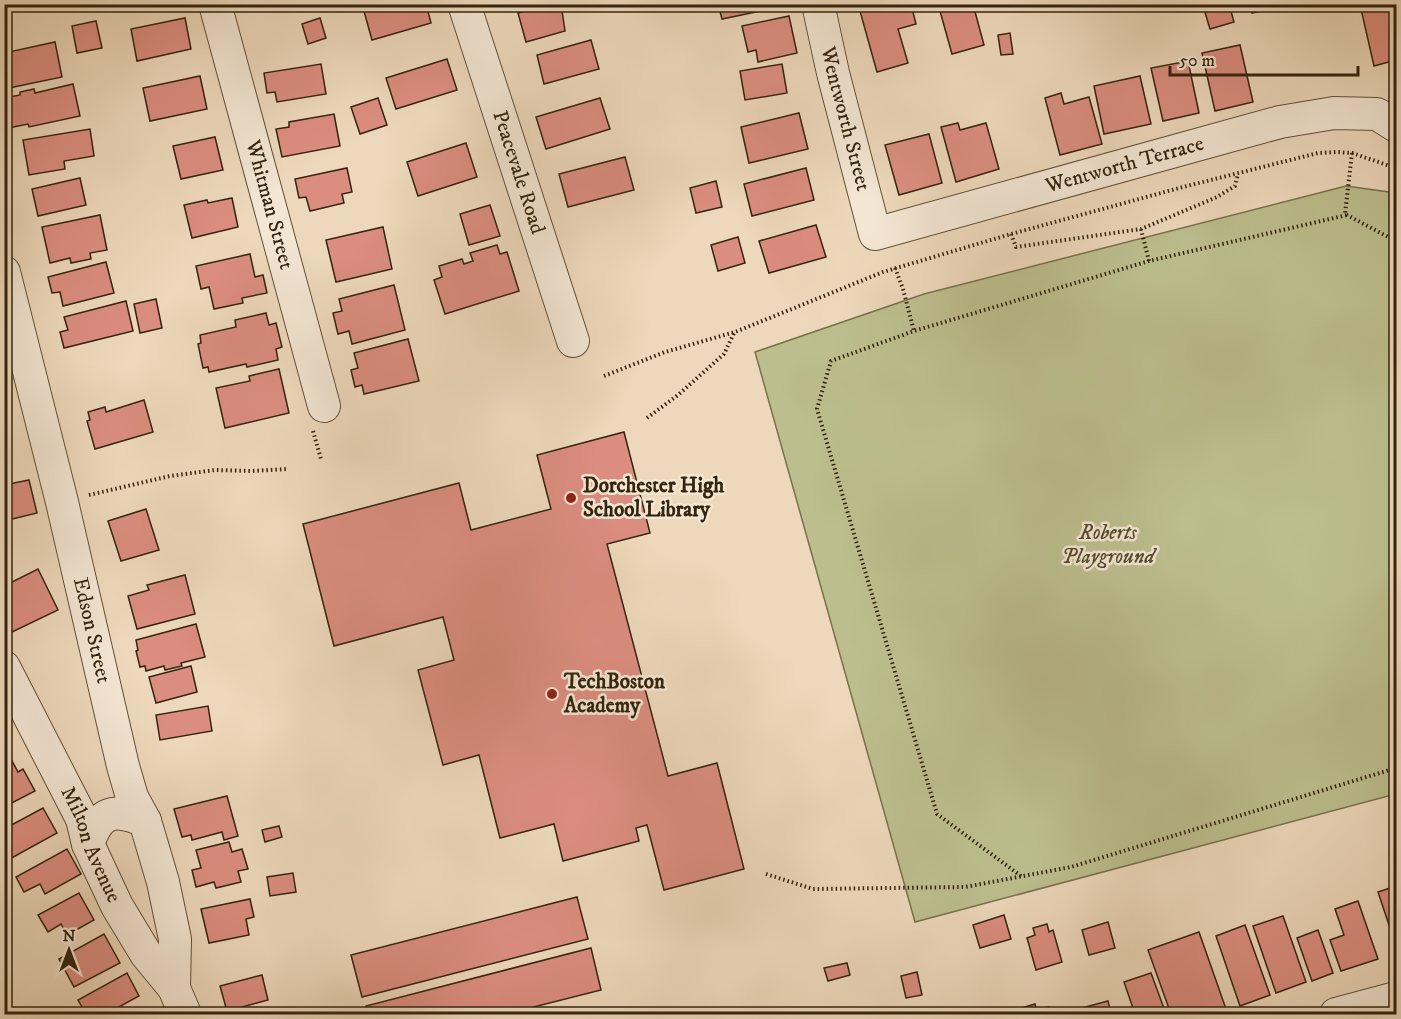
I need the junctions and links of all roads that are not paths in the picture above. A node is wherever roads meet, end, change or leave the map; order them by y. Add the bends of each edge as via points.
1 (215, 4) edge
2 (464, 4) edge
3 (818, 4) edge
4 (1387, 120) edge
5 (875, 234) joint
6 (4, 272) edge
7 (573, 341) dead end
8 (324, 406) dead end
9 (4, 668) edge
10 (145, 821) junction
11 (88, 844) junction
12 (163, 882) junction
13 (117, 906) junction
14 (1396, 998) edge
15 (180, 1001) edge
16 (1336, 1014) edge

1 - 8 street, Whitman Street
2 - 7 street, Peacevale Road
3 - 5 street, Wentworth Street
4 - 5 street, Wentworth Terrace via 1334,113 1280,122
6 - 10 street, Edson Street via 123,766 132,797
9 - 11 street, Milton Avenue via 82,819
10 - 11 street via 113,813 99,820
10 - 12 street, Edson Street
11 - 13 street, Milton Avenue
12 - 13 street via 158,898 148,909
12 - 15 street, Edson Street via 175,939
13 - 15 street, Milton Avenue
14 - 16 street

